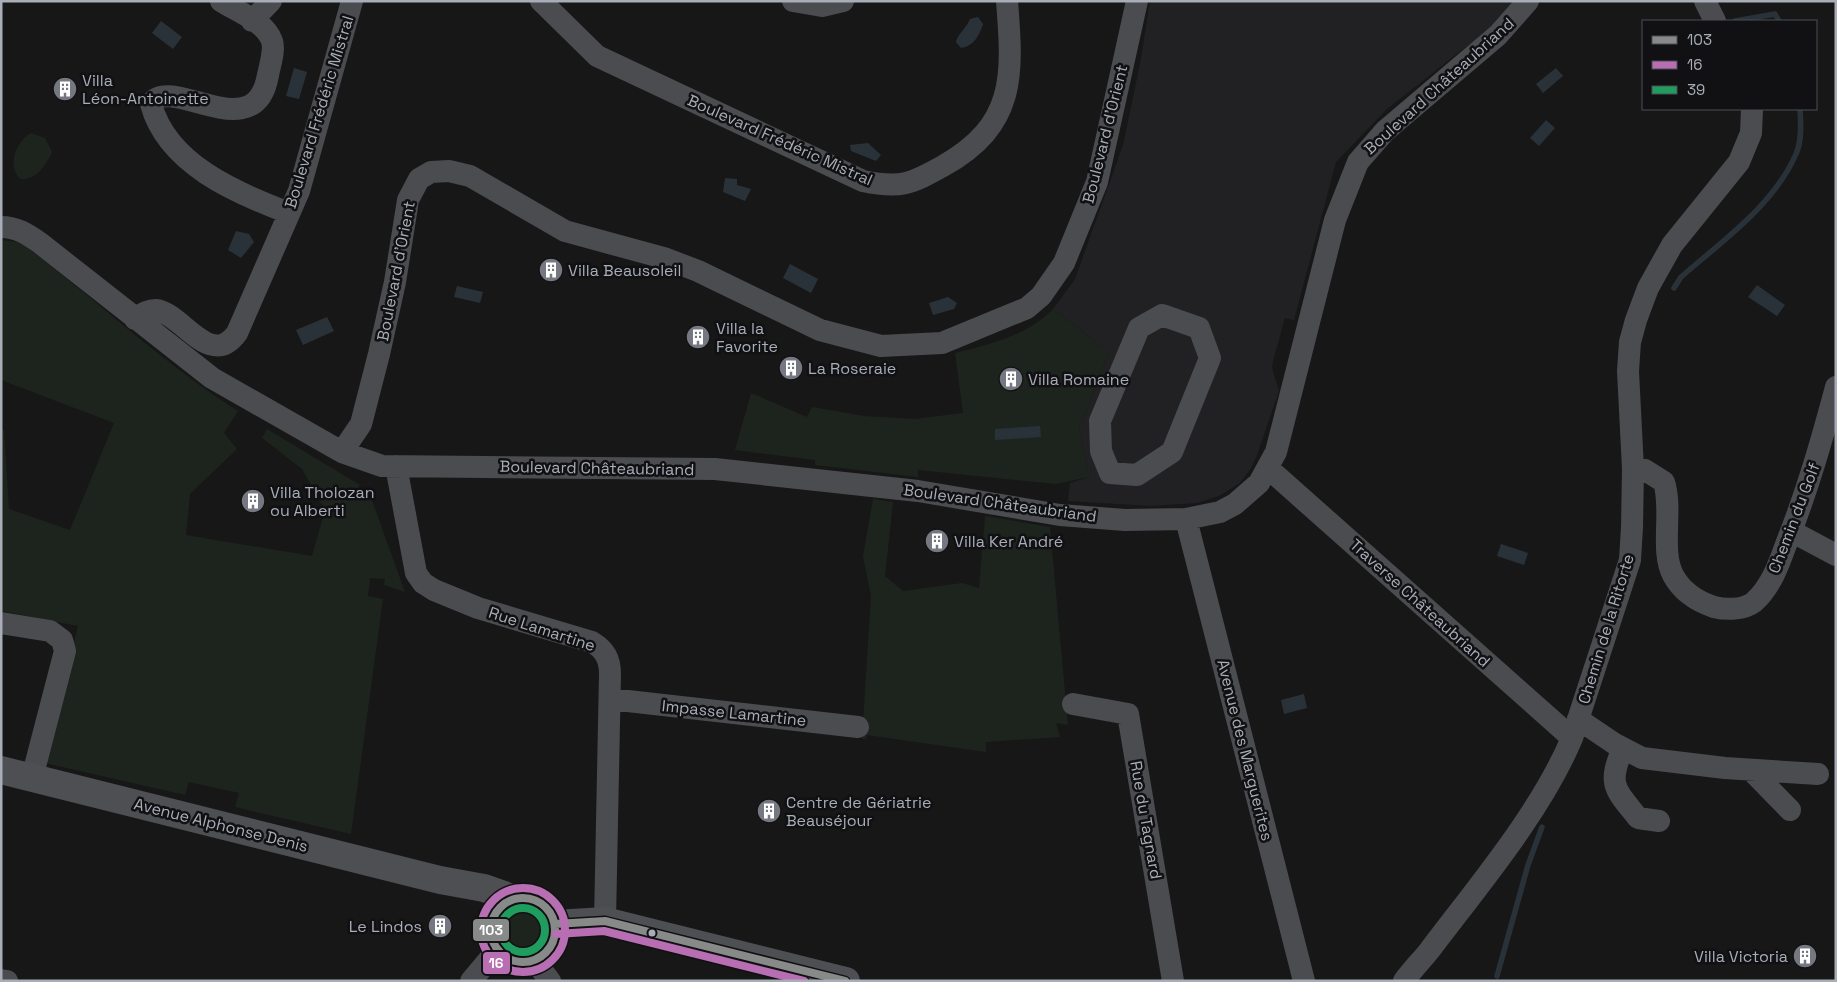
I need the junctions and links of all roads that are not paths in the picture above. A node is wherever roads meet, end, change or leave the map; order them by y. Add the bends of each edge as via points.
1 (222, 1) edge
2 (271, 1) edge
3 (352, 1) edge
4 (541, 1) edge
5 (793, 1) edge
6 (843, 1) edge
7 (1007, 1) edge
8 (1137, 1) edge
9 (1528, 1) edge
10 (1705, 1) edge
11 (1714, 20) edge
12 (252, 21) junction
13 (1752, 110) edge
14 (289, 213) junction
15 (1, 227) edge
16 (135, 319) junction
17 (1199, 328) joint
18 (1836, 387) edge
19 (342, 452) junction
20 (396, 466) junction
21 (1269, 469) junction
22 (1633, 469) junction
23 (1186, 519) junction
24 (1792, 531) junction
25 (1836, 555) edge
26 (1, 623) edge
27 (610, 699) junction
28 (1073, 704) dead end
29 (858, 727) dead end
30 (1575, 728) junction
31 (1623, 748) junction
32 (1, 770) edge
33 (1751, 770) junction
34 (1818, 774) dead end
35 (32, 778) junction
36 (1790, 810) dead end
37 (1659, 821) dead end
38 (440, 880) junction
39 (515, 899) junction
40 (492, 920) junction
41 (605, 921) junction
42 (555, 924) junction
43 (497, 950) junction
44 (543, 971) edge
45 (1, 980) edge
46 (6, 981) edge
47 (471, 981) edge
48 (846, 981) edge
49 (1173, 981) edge
50 (1304, 981) edge
51 (1404, 981) edge

1 - 12 street
2 - 12 street
3 - 14 street, Boulevard Frédéric Mistral via 299,191
4 - 7 street, Boulevard Frédéric Mistral via 597,56 863,181 895,186 912,182 956,159 976,144 997,117 1004,100 1012,57
5 - 6 street via 822,6
8 - 19 street, Boulevard d'Orient via 1094,189 1064,263 1041,296 1027,308 942,343 881,346 820,330 664,258 565,231 470,176 449,171 431,172 419,179 408,200 380,354 361,424
9 - 21 street, Boulevard Châteaubriand via 1498,35 1385,131 1358,162 1335,220 1282,435
10 - 11 street
12 - 14 street via 264,28 272,41 267,80 253,104 233,109 216,108 171,96 154,98 151,104 155,120 164,134 200,169 228,187
13 - 22 street, Chemin de la Ritorte via 1750,133 1739,162 1672,245 1648,288 1636,320 1630,342 1628,371
14 - 16 street, Boulevard Frédéric Mistral via 232,340 223,344 203,342 168,315 156,310 144,312
15 - 16 street via 26,233
16 - 19 street via 212,378
17 - 17 street via 1162,314 1139,328 1100,421 1101,451 1110,474 1137,475 1172,452 1210,358
18 - 24 street, Chemin du Golf via 1818,456
19 - 20 street, Boulevard Châteaubriand via 367,463
20 - 23 street, Boulevard Châteaubriand via 715,469 918,491 1060,515 1125,520
20 - 27 street, Rue Lamartine via 416,573 422,583 478,608 592,642 604,650 608,659
21 - 23 street, Boulevard Châteaubriand via 1259,483 1235,504 1213,515
21 - 30 street, Traverse Châteaubriand
22 - 24 street, Chemin du Golf via 1645,470 1664,482 1668,494 1672,573 1690,596 1706,604 1723,610 1752,603 1772,579
22 - 30 street, Chemin de la Ritorte via 1630,560
23 - 50 street, Avenue des Marguerites
24 - 25 street
26 - 35 street via 50,631 62,640 65,651
27 - 29 street, Impasse Lamartine
27 - 41 street, Rue Lamartine
28 - 49 street, Rue du Tagnard via 1128,714
30 - 31 street, Traverse Châteaubriand
30 - 51 street, Chemin de la Ritorte via 1546,790
31 - 33 street, Traverse Châteaubriand via 1642,758
31 - 37 street via 1614,769 1615,789 1638,818
32 - 35 main road, Avenue Alphonse Denis
33 - 34 street, Traverse Châteaubriand
33 - 36 street
35 - 38 main road, Avenue Alphonse Denis
38 - 39 main road, Avenue Alphonse Denis via 484,888
38 - 40 main road, Avenue Alphonse Denis via 476,904
39 - 40 main road via 498,910
39 - 42 main road via 536,900 551,914
40 - 43 main road
41 - 42 main road
41 - 48 main road
42 - 44 main road via 556,935 545,954
43 - 44 main road via 514,962
43 - 47 street
45 - 46 street

